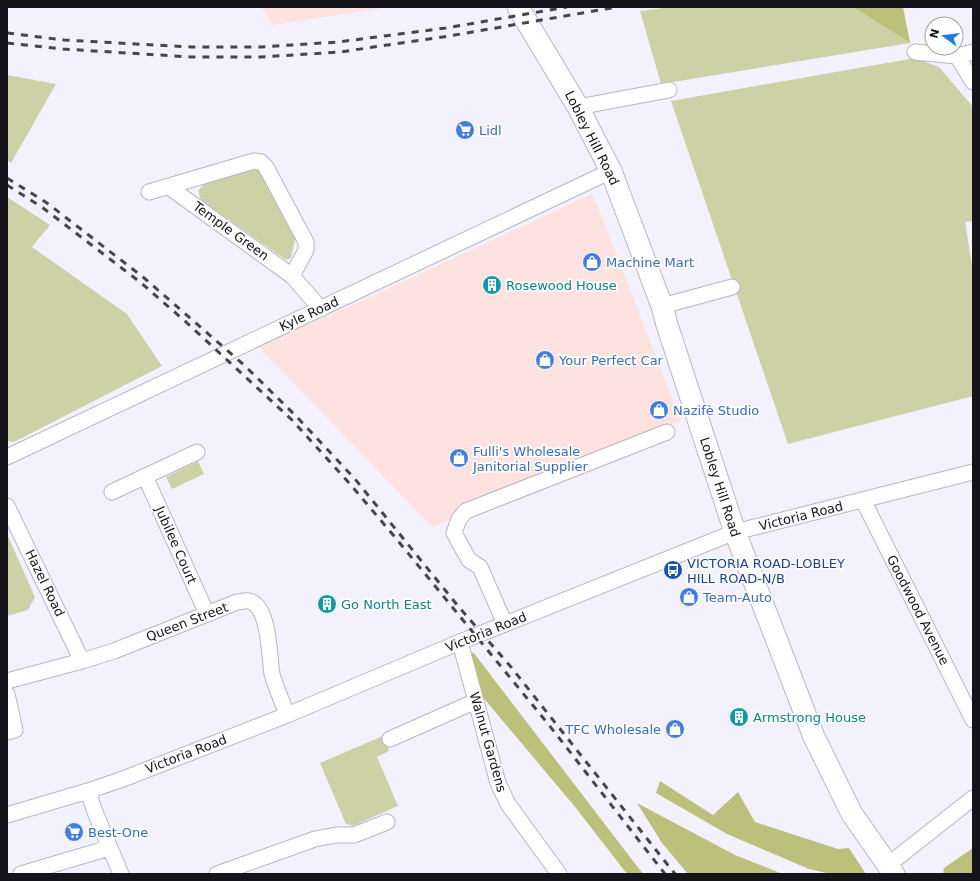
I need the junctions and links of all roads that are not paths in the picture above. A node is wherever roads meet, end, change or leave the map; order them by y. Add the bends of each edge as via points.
1 (518, 7) edge
2 (915, 52) dead end
3 (924, 53) edge
4 (957, 56) edge
5 (973, 82) edge
6 (669, 90) dead end
7 (578, 107) junction
8 (611, 171) junction
9 (169, 187) junction
10 (149, 192) dead end
11 (292, 276) junction
12 (732, 287) dead end
13 (662, 306) junction
14 (321, 309) junction
15 (667, 432) dead end
16 (197, 452) dead end
17 (7, 457) edge
18 (973, 472) edge
19 (145, 476) junction
20 (112, 492) dead end
21 (863, 500) junction
22 (7, 506) edge
23 (735, 532) junction
24 (207, 614) junction
25 (505, 624) junction
26 (460, 642) junction
27 (82, 661) junction
28 (7, 681) edge
29 (7, 694) edge
30 (476, 700) junction
31 (287, 715) junction
32 (973, 720) edge
33 (7, 732) edge
34 (390, 739) dead end
35 (88, 791) junction
36 (973, 798) edge
37 (7, 815) edge
38 (387, 822) dead end
39 (109, 848) junction
40 (891, 869) edge
41 (21, 874) edge
42 (121, 874) edge
43 (216, 874) edge
44 (559, 874) edge

1 - 7 main road, Lobley Hill Road
2 - 3 street
4 - 5 street
6 - 7 street
7 - 8 main road, Lobley Hill Road
8 - 13 main road, Lobley Hill Road
8 - 14 street, Kyle Road
9 - 10 street
9 - 11 street, Temple Green
9 - 11 street via 261,162 306,242 306,250
11 - 14 street, Temple Green
12 - 13 street
13 - 23 main road, Lobley Hill Road
14 - 17 street, Kyle Road
15 - 25 street via 466,511 459,519 454,533 468,560 480,567
16 - 19 street
18 - 21 street, Victoria Road
19 - 20 street
19 - 24 street, Jubilee Court
21 - 23 street, Victoria Road
21 - 32 street, Goodwood Avenue
22 - 27 street, Hazel Road
23 - 25 street, Victoria Road
23 - 40 main road, Lobley Hill Road via 814,737 852,814
24 - 27 street, Queen Street
24 - 31 street, Queen Street via 244,601 256,604 264,620 272,672
25 - 26 street, Victoria Road
26 - 30 street, Walnut Gardens
26 - 31 street, Victoria Road
27 - 28 street, Queen Street
29 - 33 street via 15,730
30 - 34 street
30 - 44 street, Walnut Gardens via 494,772 503,795
31 - 35 street, Victoria Road
35 - 37 street, Victoria Road
35 - 39 street
36 - 40 street
38 - 43 street via 354,835 315,839
39 - 41 street
39 - 42 street

